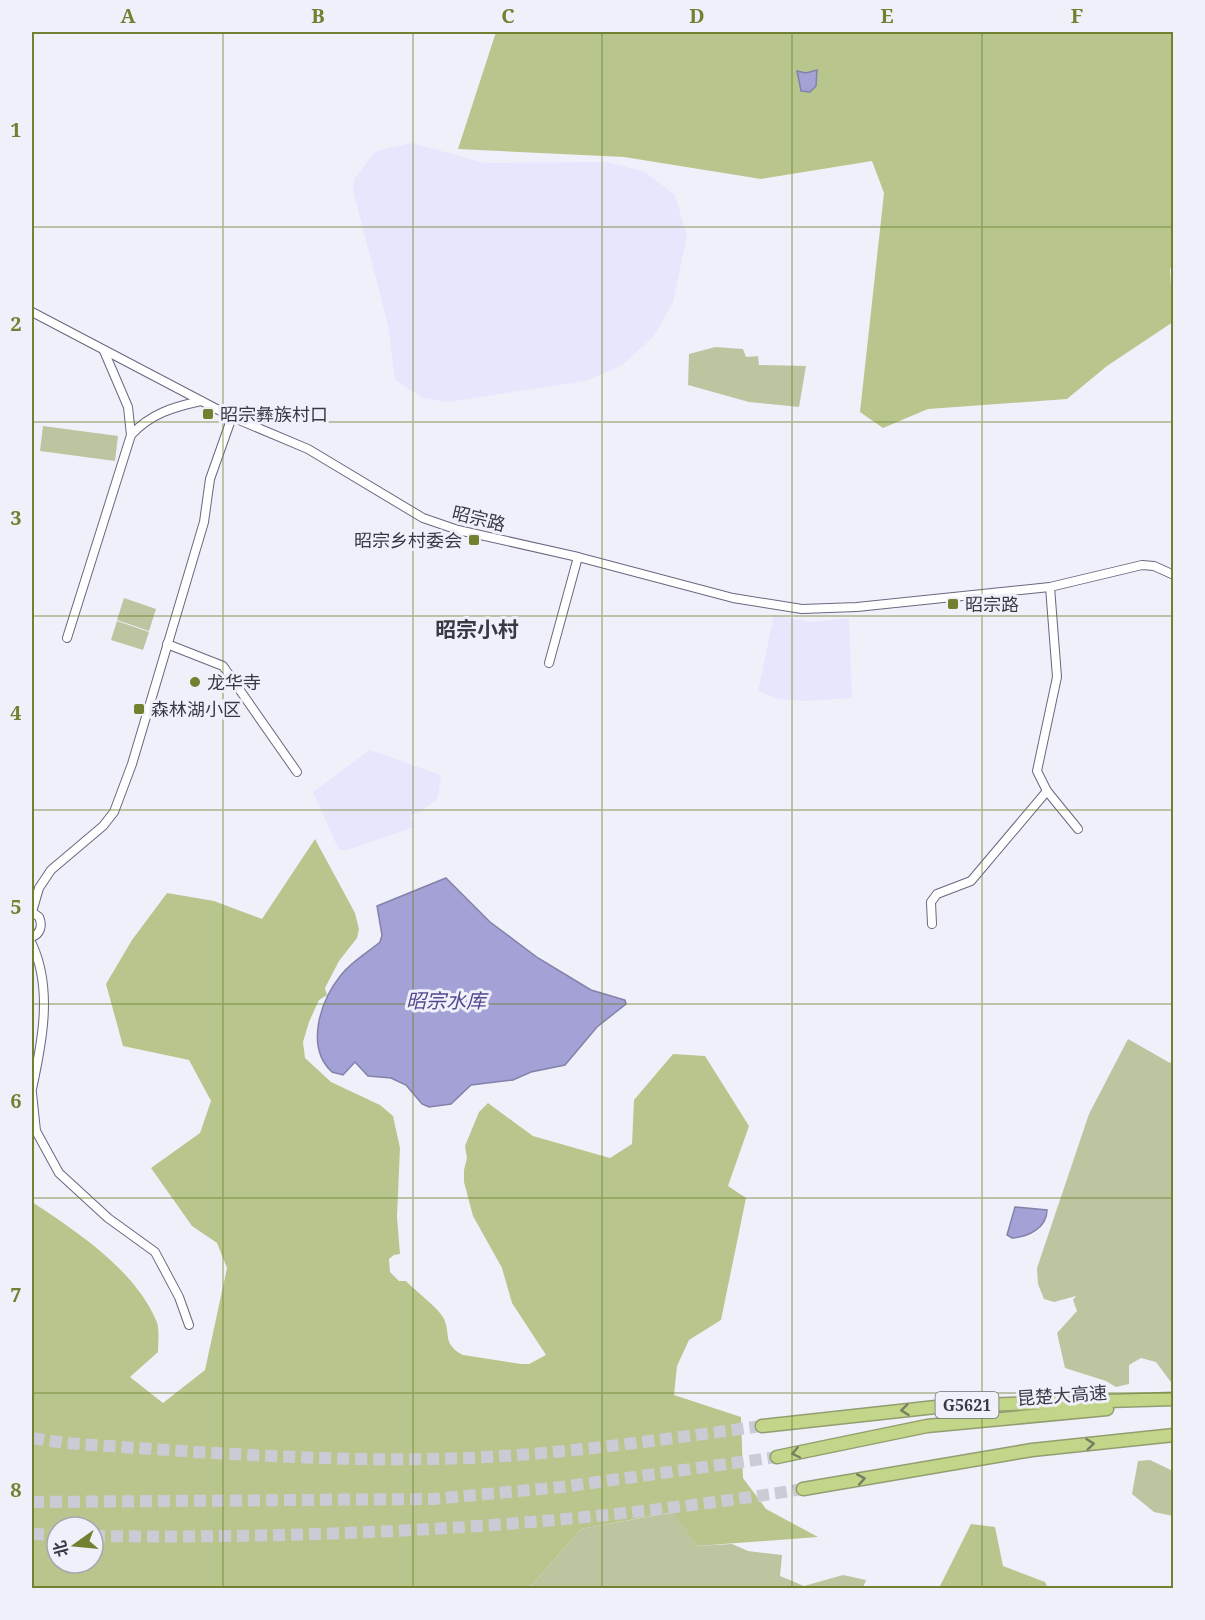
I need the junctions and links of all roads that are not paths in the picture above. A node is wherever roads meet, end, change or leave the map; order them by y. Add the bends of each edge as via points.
1 (32, 312) edge
2 (104, 350) junction
3 (201, 401) junction
4 (232, 417) junction
5 (131, 435) junction
6 (578, 557) junction
7 (1173, 575) edge
8 (1050, 587) junction
9 (67, 638) dead end
10 (167, 644) junction
11 (549, 663) dead end
12 (297, 772) dead end
13 (1047, 791) junction
14 (1078, 829) dead end
15 (32, 912) edge
16 (932, 924) dead end
17 (35, 935) edge
18 (33, 949) edge
19 (32, 1091) edge
20 (189, 1325) dead end
21 (1173, 1399) edge
22 (1173, 1404) edge
23 (762, 1426) tunnel mouth
24 (1173, 1435) edge
25 (777, 1457) tunnel mouth
26 (803, 1489) tunnel mouth

1 - 2 street, 昭宗路
2 - 3 street, 昭宗路
2 - 5 street via 128,407
3 - 4 street, 昭宗路
3 - 5 street via 164,410
4 - 6 street, 昭宗路 via 308,449 423,518 458,530
4 - 10 street via 210,479 204,522
5 - 9 street
6 - 8 street, 昭宗路 via 733,598 802,609
6 - 11 street
7 - 8 street, 昭宗路 via 1142,565
8 - 13 street via 1057,676 1037,771
10 - 12 street via 223,666
10 - 15 street via 114,812 51,870 39,888
13 - 14 street
13 - 16 street via 971,881 936,894 931,902
15 - 17 street via 41,921
17 - 18 street
18 - 19 street via 40,973 45,1029
19 - 20 street via 36,1131 59,1173 108,1218 154,1252 179,1297
21 -> 23 highway, G5621 via 945,1406
22 -> 25 highway, 昆楚大高速 / G5621 via 919,1428
26 -> 24 highway via 1032,1450

